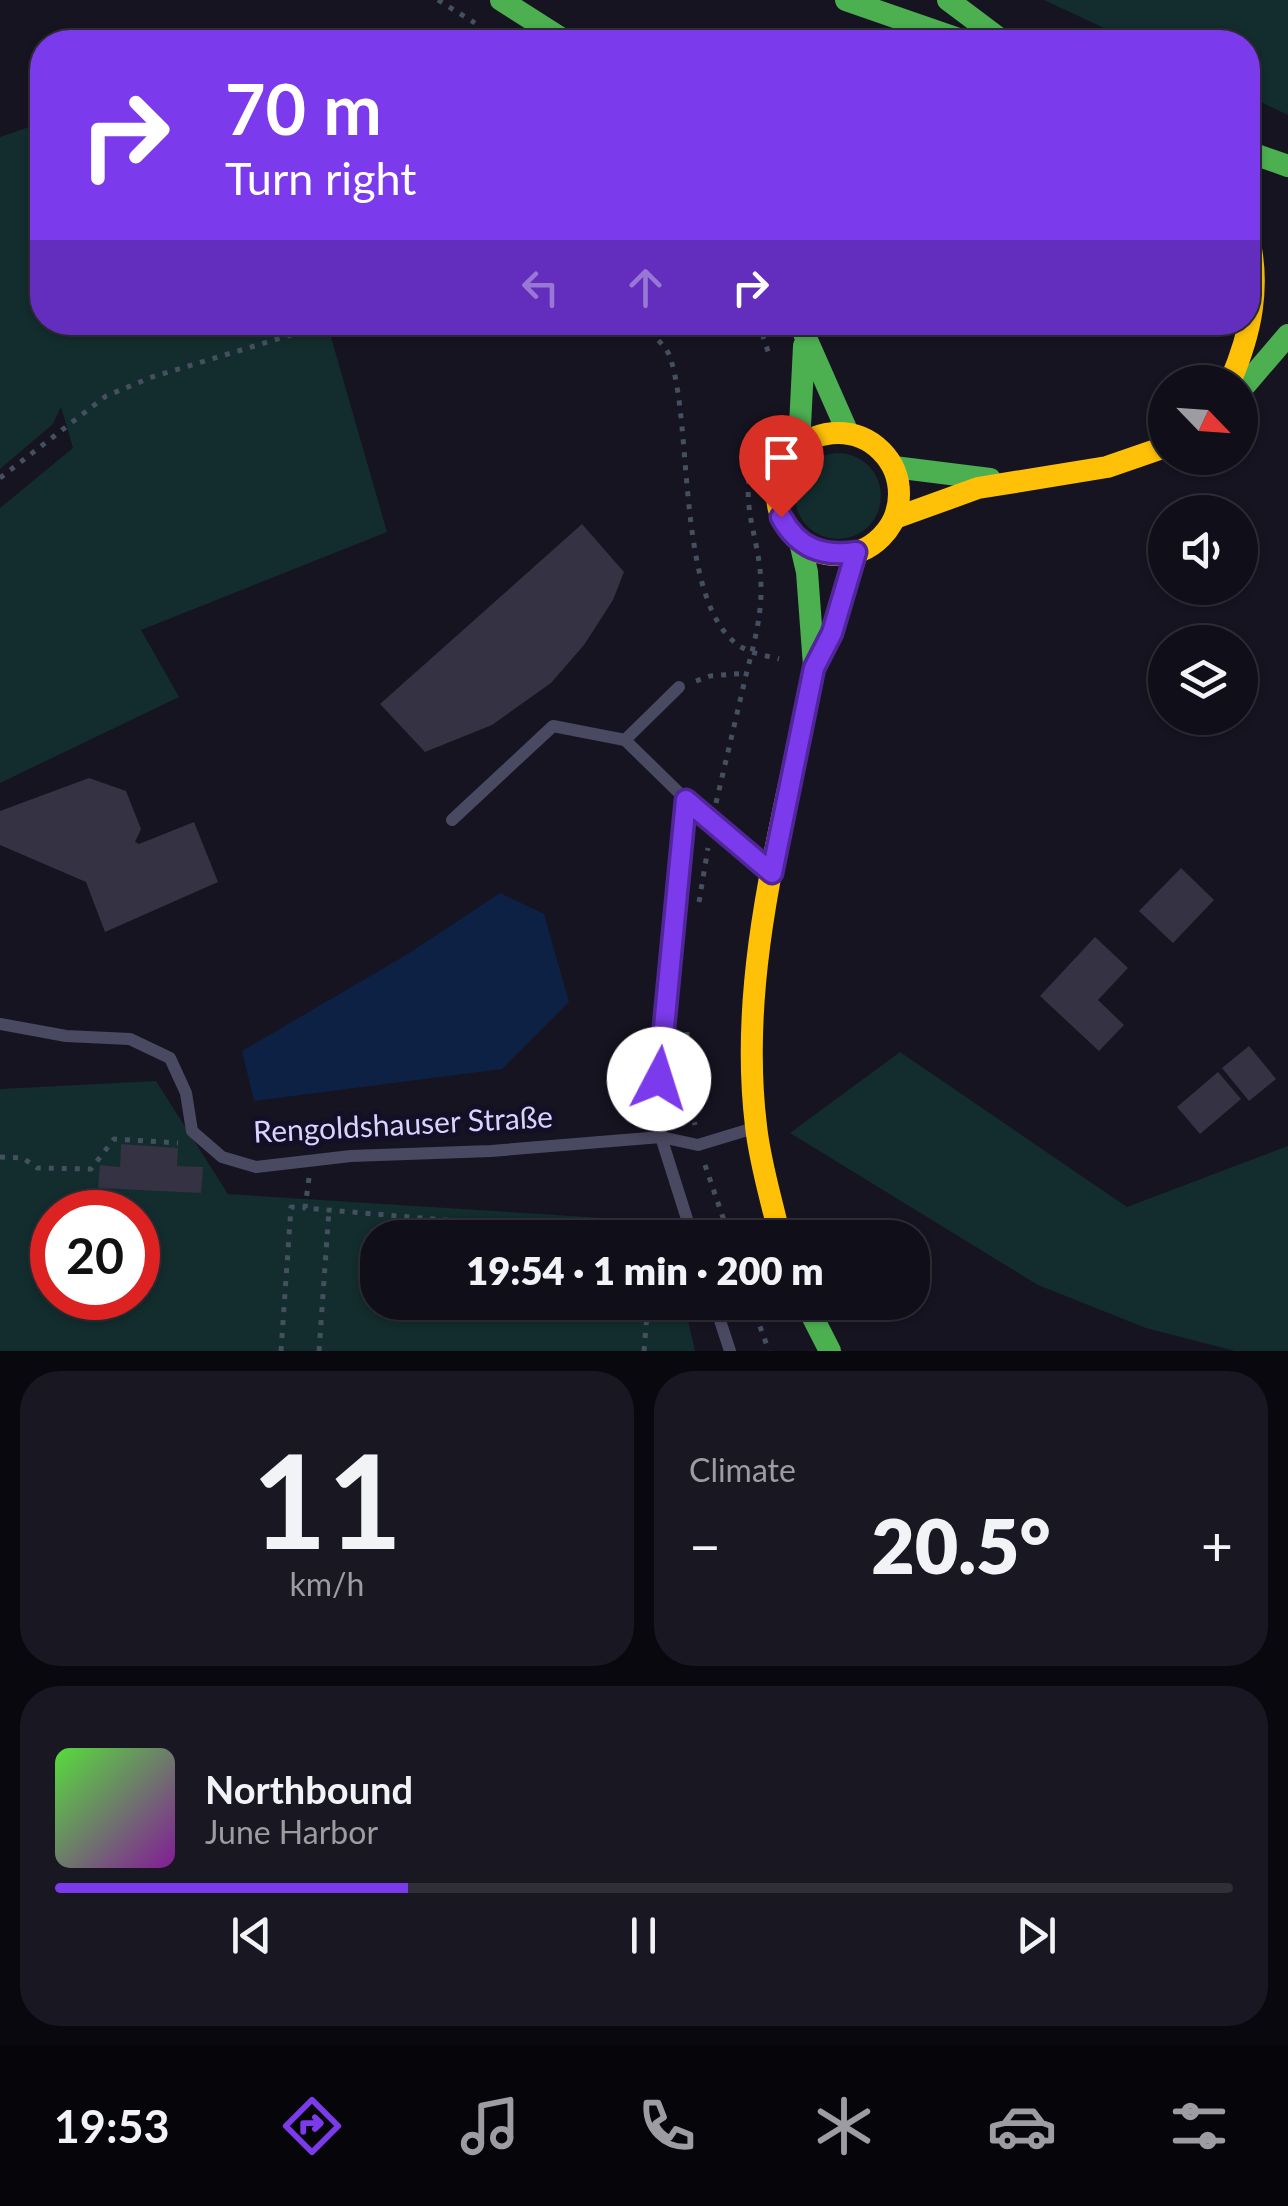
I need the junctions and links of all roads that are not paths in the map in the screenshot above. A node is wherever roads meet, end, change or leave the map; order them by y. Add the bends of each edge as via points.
1 (501, 0) edge
2 (846, 0) edge
3 (948, 0) edge
4 (547, 30) edge
5 (932, 30) edge
6 (988, 30) edge
7 (1260, 156) edge
8 (1288, 166) edge
9 (1288, 334) edge
10 (801, 335) edge
11 (804, 335) edge
12 (1249, 335) edge
13 (1237, 365) edge
14 (1258, 370) edge
15 (848, 432) junction
16 (799, 446) junction
17 (1148, 456) edge
18 (894, 467) junction
19 (1004, 481) junction
20 (894, 518) junction
21 (800, 542) junction
22 (856, 552) junction
23 (814, 668) junction
24 (679, 688) road end
25 (626, 740) junction
26 (686, 800) junction
27 (452, 820) dead end
28 (772, 873) junction
29 (0, 1024) edge
30 (756, 1127) junction
31 (661, 1137) junction
32 (687, 1220) edge
33 (776, 1220) edge
34 (720, 1320) edge
35 (814, 1320) edge
36 (730, 1351) edge
37 (830, 1351) edge

1 - 4 street
2 - 5 street
3 - 6 street
7 - 8 street
9 - 14 street
10 - 16 street
11 - 15 street
12 - 13 street
15 - 16 street via 822,434
15 - 18 street via 875,444
16 - 21 street via 781,471 777,502
17 - 19 street via 1090,472
18 - 19 street
18 - 20 street via 900,493
19 - 20 street
20 - 22 street via 879,540
21 - 22 street via 817,552
21 - 23 street via 808,564
22 - 23 street via 832,633
23 - 28 street
24 - 25 lane
25 - 26 lane
25 - 27 lane via 552,726
26 - 28 lane
26 - 31 lane via 659,1079
28 - 30 street via 757,945 752,1021
29 - 31 lane, Rengoldshauser Straße via 130,1040 170,1058 186,1093 192,1131 222,1157 256,1166
30 - 31 lane, Rengoldshauser Straße via 698,1144
30 - 33 street
31 - 32 lane
34 - 36 lane
35 - 37 street

